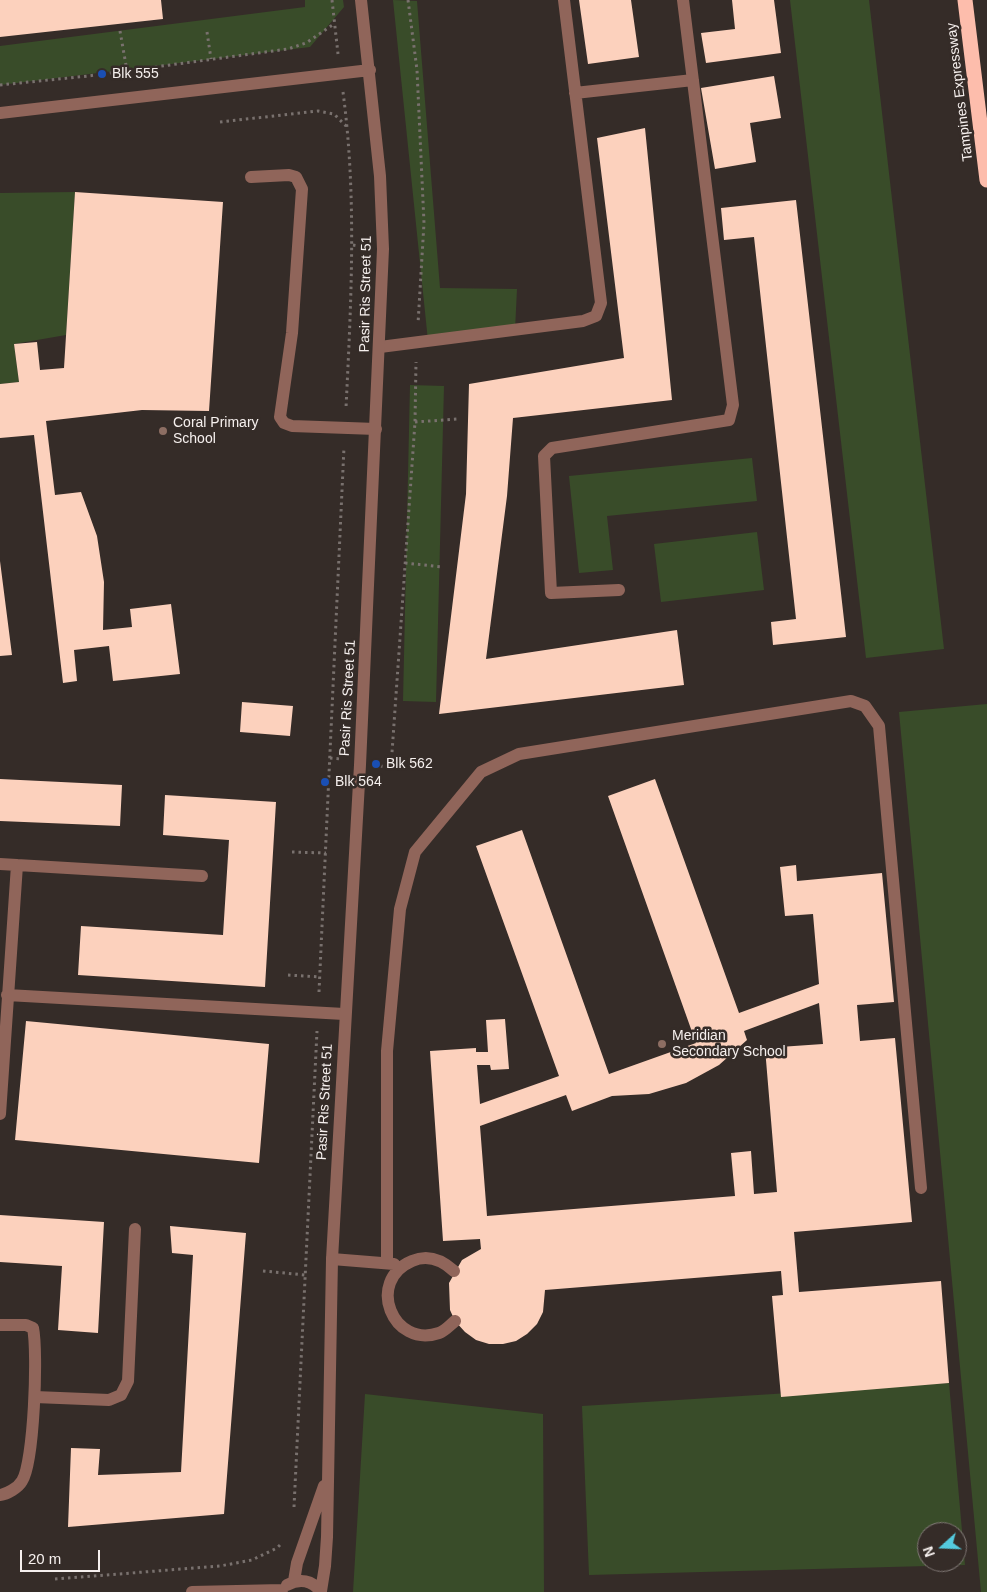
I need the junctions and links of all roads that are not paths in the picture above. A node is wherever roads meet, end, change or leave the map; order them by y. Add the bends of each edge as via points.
1 (361, 0) edge
2 (564, 0) edge
3 (683, 0) edge
4 (965, 0) edge
5 (370, 70) junction
6 (693, 80) junction
7 (575, 93) junction
8 (0, 113) edge
9 (251, 177) dead end
10 (987, 180) edge
11 (380, 347) junction
12 (376, 429) junction
13 (619, 590) dead end
14 (0, 864) edge
15 (17, 865) junction
16 (202, 876) dead end
17 (7, 995) junction
18 (344, 1014) junction
19 (0, 1114) edge
20 (921, 1188) dead end
21 (135, 1230) dead end
22 (332, 1259) junction
23 (386, 1263) junction
24 (403, 1265) junction
25 (454, 1271) dead end
26 (455, 1321) dead end
27 (0, 1325) edge
28 (35, 1397) junction
29 (327, 1478) junction
30 (0, 1495) edge
31 (294, 1581) junction
32 (282, 1591) edge
33 (321, 1591) edge
34 (192, 1592) edge

1 - 5 street, Pasir Ris Street 51
2 - 7 street
3 - 6 street
4 - 10 highway, Tampines Expressway
5 - 8 street
5 - 11 street, Pasir Ris Street 51 via 383,249
6 - 7 street
6 - 13 street via 733,406 729,420 552,448 544,456 551,593
7 - 11 street via 602,303 596,316 583,321
9 - 12 street via 289,175 296,177 302,189 292,333 280,417 292,426
11 - 12 street, Pasir Ris Street 51
12 - 18 street, Pasir Ris Street 51
14 - 15 street
15 - 16 street
15 - 17 street
17 - 18 street
17 - 19 street
18 - 22 street, Pasir Ris Street 51
20 - 23 street via 879,726 865,706 851,701 519,754 480,772 415,852 400,909 387,1051
21 - 28 street via 128,1381 121,1395 110,1400
22 - 23 street
22 - 29 street, Pasir Ris Street 51
23 - 24 street
24 - 25 street via 420,1258 438,1260
24 - 26 street via 390,1279 387,1298 392,1316 404,1329 422,1335 431,1334 440,1332
27 - 28 street via 34,1328
28 - 30 street via 27,1468 22,1482
29 - 31 street, Pasir Ris Street 51 via 297,1563
29 - 33 street, Pasir Ris Street 51 via 326,1566
31 - 32 street
31 - 33 street, Pasir Ris Street 51 via 304,1580
32 - 34 street

